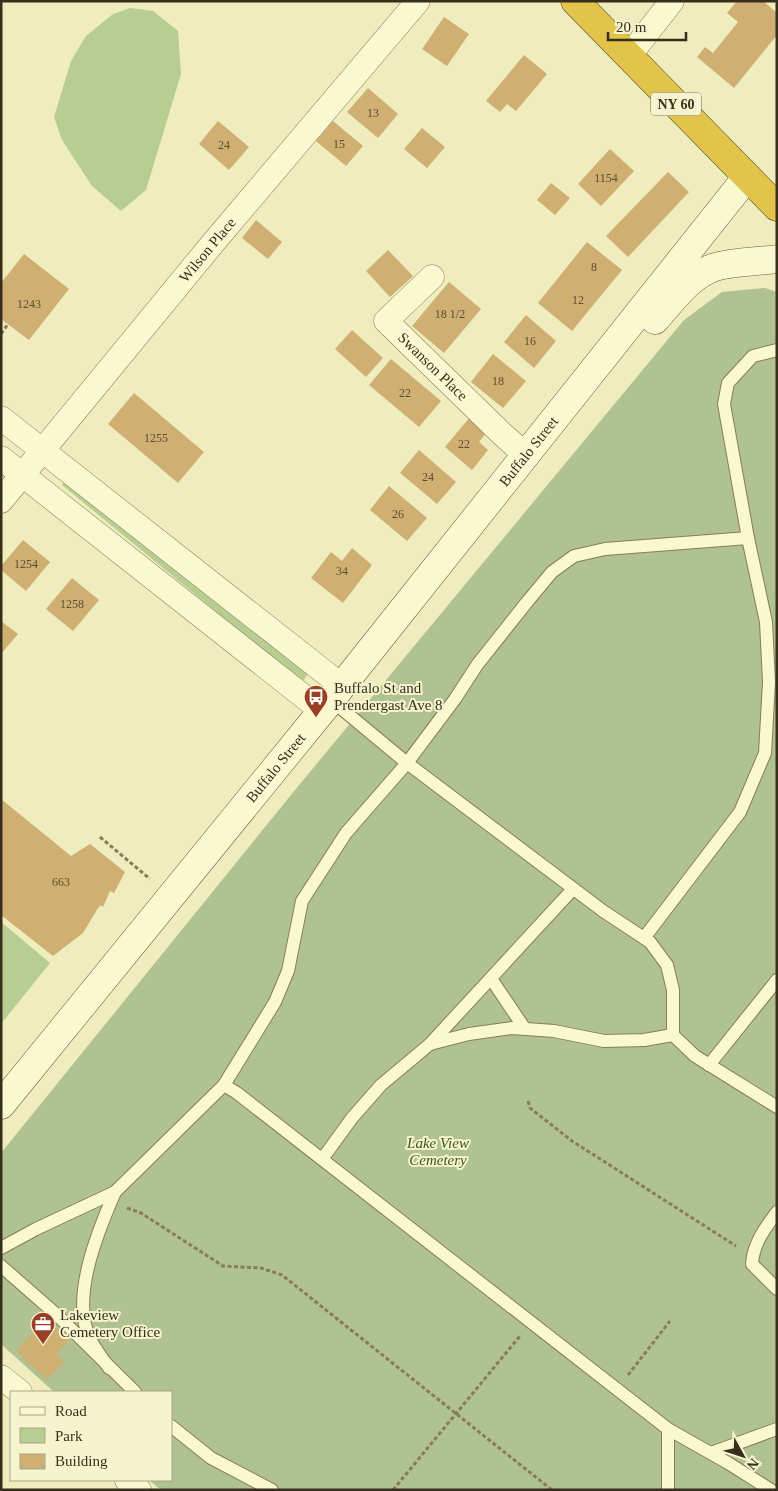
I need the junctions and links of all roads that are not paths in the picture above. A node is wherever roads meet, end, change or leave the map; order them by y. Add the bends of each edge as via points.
1 (418, 1) edge
2 (576, 1) edge
3 (672, 1) edge
4 (629, 56) junction
5 (747, 177) junction
6 (777, 207) edge
7 (777, 259) edge
8 (432, 277) dead end
9 (777, 350) edge
10 (586, 382) junction
11 (1, 418) edge
12 (43, 451) junction
13 (528, 456) junction
14 (1, 458) edge
15 (23, 475) junction
16 (1, 502) edge
17 (748, 538) junction
18 (332, 699) junction
19 (407, 763) junction
20 (573, 889) junction
21 (644, 938) junction
22 (492, 980) junction
23 (777, 980) edge
24 (525, 1029) junction
25 (673, 1035) junction
26 (430, 1044) junction
27 (709, 1065) junction
28 (224, 1085) junction
29 (1, 1105) edge
30 (777, 1108) edge
31 (323, 1158) junction
32 (112, 1197) junction
33 (777, 1212) edge
34 (1, 1248) edge
35 (1, 1266) edge
36 (777, 1289) edge
37 (109, 1368) junction
38 (1, 1377) edge
39 (19, 1391) edge
40 (135, 1391) edge
41 (172, 1427) edge
42 (668, 1429) junction
43 (777, 1429) edge
44 (711, 1453) junction
45 (127, 1481) edge
46 (139, 1490) edge
47 (272, 1490) edge
48 (668, 1490) edge
49 (771, 1490) edge

1 - 12 street, Wilson Place via 213,243
2 - 4 highway, NY 60
3 - 4 street
4 - 5 highway, NY 60
5 - 6 highway, NY 60
5 - 10 street, Buffalo Street
7 - 10 street, Buffalo Street via 728,264 713,268 692,281 614,367
8 - 13 street, Swanson Place via 386,321
9 - 17 lane via 753,356 728,383 724,404
10 - 13 street, Buffalo Street
11 - 12 street
12 - 15 street, Wilson Place
12 - 18 street
13 - 18 street, Buffalo Street
14 - 15 street
15 - 16 street, Wilson Place
15 - 18 street
17 - 19 lane via 605,549 574,556 552,572 516,616
17 - 21 lane via 766,622 769,682 765,754 740,812
18 - 19 lane
18 - 29 street, Buffalo Street
19 - 20 lane
19 - 28 lane via 346,833 302,901 288,971 275,1002
20 - 21 lane
20 - 22 lane
21 - 25 lane via 667,965 674,990
22 - 24 lane
22 - 26 lane
23 - 27 lane
24 - 25 lane via 604,1041
24 - 26 lane via 468,1034
25 - 27 lane
26 - 31 lane via 381,1086 352,1118
27 - 30 lane
28 - 31 lane
28 - 32 lane
31 - 42 lane
32 - 34 lane via 36,1229
32 - 37 lane via 99,1225 83,1294 90,1338
33 - 36 lane via 753,1249 752,1264
35 - 37 lane via 57,1315
37 - 40 lane
38 - 39 street
41 - 47 lane via 211,1458
42 - 44 lane
42 - 48 lane
43 - 44 lane
44 - 49 lane
45 - 46 street

